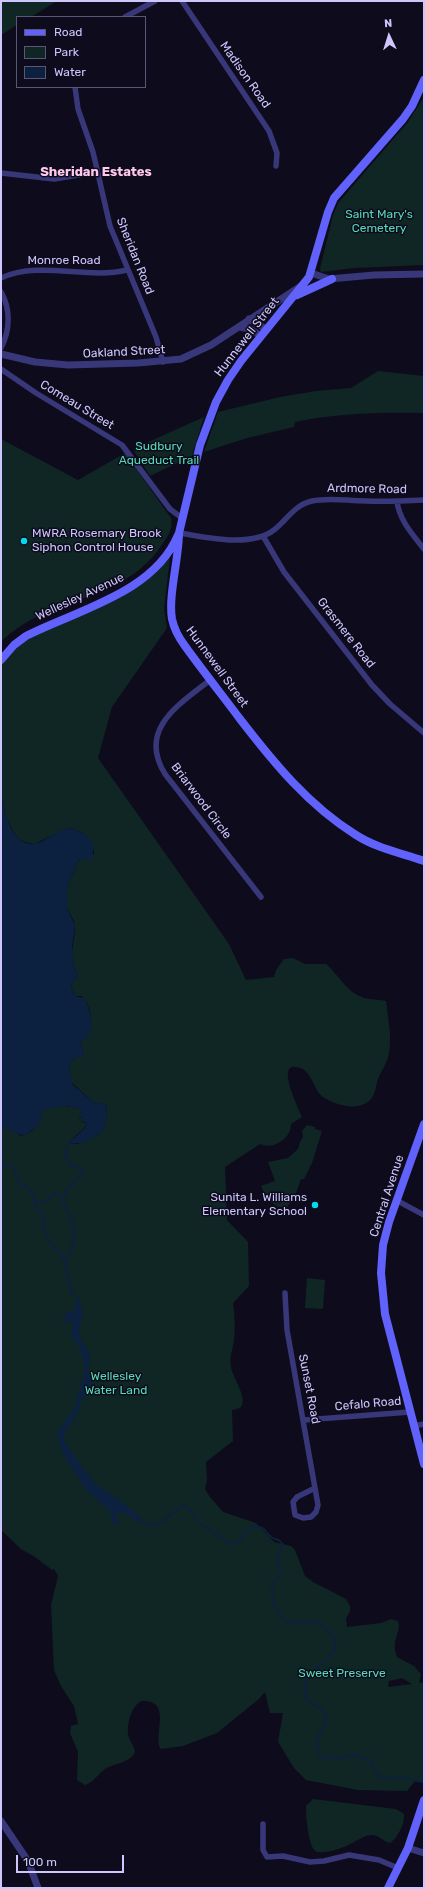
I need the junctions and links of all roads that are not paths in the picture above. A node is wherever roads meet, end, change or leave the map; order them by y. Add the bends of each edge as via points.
1 (155, 1) edge
2 (182, 1) edge
3 (127, 16) edge
4 (424, 80) edge
5 (76, 88) edge
6 (276, 166) dead end
7 (97, 172) junction
8 (1, 173) edge
9 (127, 270) junction
10 (311, 273) junction
11 (420, 274) edge
12 (1, 278) edge
13 (332, 279) junction
14 (304, 284) junction
15 (1, 292) edge
16 (294, 296) junction
17 (250, 319) junction
18 (240, 327) junction
19 (266, 329) junction
20 (261, 336) junction
21 (1, 348) edge
22 (1, 354) edge
23 (163, 362) junction
24 (1, 369) edge
25 (424, 500) edge
26 (397, 501) junction
27 (182, 518) junction
28 (179, 533) junction
29 (264, 536) junction
30 (424, 549) edge
31 (1, 660) edge
32 (210, 680) junction
33 (424, 733) edge
34 (424, 861) edge
35 (261, 897) dead end
36 (424, 1124) edge
37 (396, 1200) junction
38 (424, 1215) edge
39 (285, 1293) dead end
40 (410, 1412) junction
41 (304, 1420) junction
42 (424, 1424) edge
43 (414, 1426) junction
44 (424, 1464) edge
45 (315, 1488) junction
46 (424, 1800) edge
47 (1, 1821) edge
48 (263, 1824) dead end
49 (408, 1848) junction
50 (424, 1853) edge
51 (398, 1868) junction
52 (38, 1888) edge
53 (388, 1888) edge

1 - 3 street
2 - 6 street, Madison Road via 269,131 277,152
4 - 10 main road, Hunnewell Street via 412,106 403,118 332,202
5 - 7 street, Sheridan Road via 78,109
7 - 8 street via 54,179
7 - 9 street, Sheridan Road via 110,226
9 - 12 street, Monroe Road via 39,270
9 - 23 street, Sheridan Road via 156,337
10 - 13 street
10 - 14 main road, Hunnewell Street
11 - 13 street via 378,274
13 - 16 main road
14 - 16 main road, Hunnewell Street
14 - 17 street, Oakland Street
15 - 21 street via 8,314 6,335
16 - 19 main road, Hunnewell Street
17 - 18 street, Oakland Street
17 - 19 street
18 - 20 street via 250,329
18 - 23 street, Oakland Street via 196,353
19 - 20 main road, Hunnewell Street
20 - 27 main road, Hunnewell Street via 228,380 213,409 199,450
22 - 23 street, Oakland Street via 61,365
24 - 27 street, Comeau Street via 122,445 170,509
25 - 26 street, Ardmore Road
26 - 29 street, Ardmore Road via 335,498 313,501 297,507
26 - 30 street via 404,522
27 - 28 main road, Hunnewell Street
28 - 29 street, Ardmore Road via 236,540
28 - 31 main road, Wellesley Avenue via 164,559 143,579 115,596 26,636
28 - 32 main road, Hunnewell Street via 171,604 172,618 179,636
29 - 33 street, Grasmere Road via 284,572 372,685
32 - 34 main road, Hunnewell Street via 281,770 323,810 372,844
32 - 35 street, Briarwood Circle via 165,718 157,740 158,760 165,774
36 - 37 main road, Central Avenue
37 - 38 street
37 - 40 main road, Central Avenue via 383,1245 382,1289 387,1324
39 - 41 street, Sunset Road via 287,1330
40 - 41 street, Cefalo Road
40 - 43 main road, Central Avenue
41 - 45 street, Sunset Road
42 - 43 street
43 - 44 main road, Central Avenue
45 - 45 street, Sunset Road via 297,1497 293,1502 295,1515 311,1517 316,1512 318,1505
46 - 49 main road
47 - 52 street via 28,1861
48 - 51 street via 264,1850 267,1857 283,1856 310,1862 349,1855 379,1860
49 - 50 street
49 - 51 main road
51 - 53 main road

